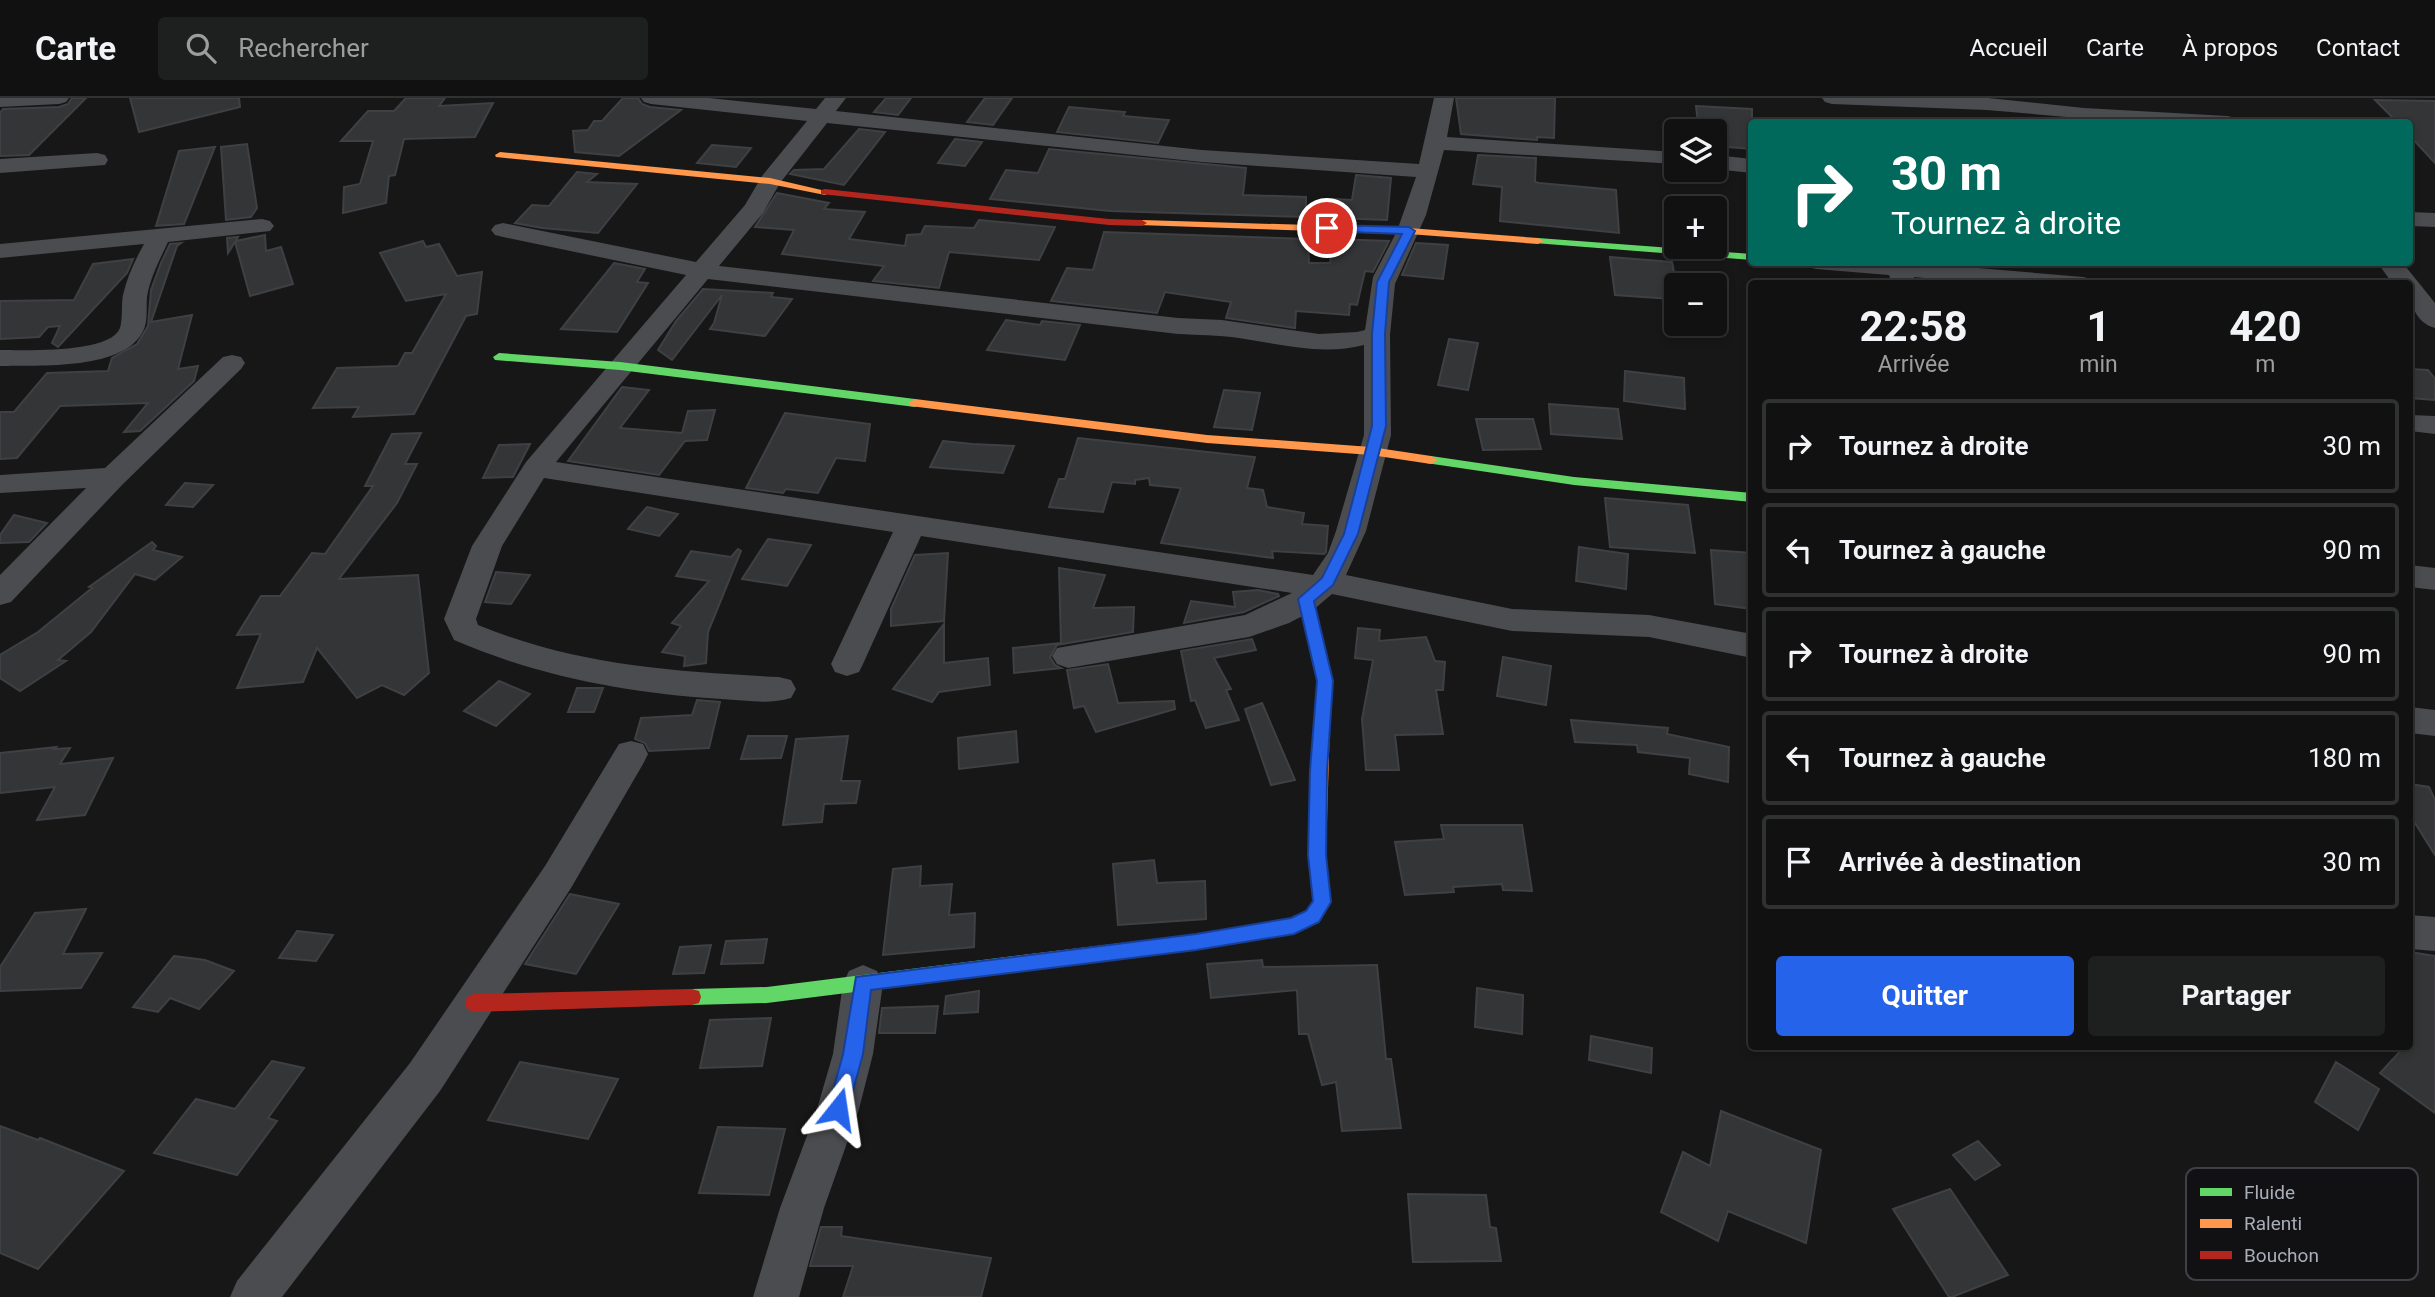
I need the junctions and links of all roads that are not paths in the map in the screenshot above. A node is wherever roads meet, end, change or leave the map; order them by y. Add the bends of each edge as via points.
1 (59, 98) edge
2 (651, 98) edge
3 (1444, 98) edge
4 (1832, 98) edge
5 (0, 101) edge
6 (828, 107) edge
7 (2174, 119) edge
8 (1436, 143) junction
9 (500, 155) dead end
10 (1664, 157) edge
11 (97, 160) dead end
12 (1727, 163) edge
13 (0, 166) edge
14 (1748, 166) edge
15 (1427, 171) junction
16 (770, 181) junction
17 (2413, 219) edge
18 (2435, 219) edge
19 (262, 226) dead end
20 (503, 230) dead end
21 (1409, 231) junction
22 (159, 237) junction
23 (0, 251) edge
24 (1748, 257) edge
25 (1849, 266) edge
26 (2392, 266) edge
27 (703, 271) junction
28 (1898, 272) edge
29 (2021, 280) edge
30 (2403, 280) edge
31 (2413, 293) edge
32 (2413, 319) edge
33 (2435, 330) edge
34 (1378, 334) junction
35 (499, 356) dead end
36 (0, 358) edge
37 (232, 363) dead end
38 (620, 366) junction
39 (2413, 423) edge
40 (2435, 425) edge
41 (1371, 451) junction
42 (536, 468) junction
43 (113, 477) junction
44 (0, 484) edge
45 (1748, 498) edge
46 (911, 525) junction
47 (2413, 576) edge
48 (2435, 579) edge
49 (1318, 589) junction
50 (0, 594) edge
51 (1748, 645) edge
52 (1068, 656) dead end
53 (847, 664) dead end
54 (779, 689) dead end
55 (2413, 720) edge
56 (2435, 723) edge
57 (631, 754) dead end
58 (2413, 932) edge
59 (2435, 934) edge
60 (863, 983) junction
61 (474, 1003) junction
62 (253, 1297) edge
63 (776, 1297) edge

1 - 5 street
2 - 6 street
3 - 8 street
4 - 7 street via 1987,104
6 - 15 street via 1202,156
6 - 16 street
8 - 10 street
8 - 15 street
9 - 16 street
11 - 13 street
12 - 14 street
15 - 21 street
16 - 21 street via 841,195 1109,222
16 - 27 street via 755,208
17 - 18 street
19 - 22 street
20 - 27 street
21 - 24 street
21 - 34 street via 1383,282
22 - 23 street
22 - 36 street via 145,264 126,339 94,354
25 - 28 street
26 - 30 street
27 - 34 street via 1223,328 1315,343 1354,342
27 - 38 street
28 - 29 street
31 - 33 street
32 - 33 street
34 - 41 street via 1379,426
35 - 38 street
37 - 43 street
38 - 41 street via 1207,439
38 - 42 street
39 - 40 street
41 - 45 street via 1574,481
41 - 49 street via 1351,534
42 - 46 street
42 - 54 street via 487,546 460,619 465,632 538,660 614,676 679,685
43 - 44 street
43 - 50 street
46 - 49 street
46 - 53 street
47 - 48 street
49 - 51 street via 1512,620 1649,626
49 - 52 street via 1274,618 1249,626
49 - 60 street via 1325,681 1317,855 1322,902 1313,917 1294,926 1196,942
55 - 56 street
57 - 61 street via 558,877
58 - 59 street
60 - 61 street via 768,995
60 - 63 street via 853,1054 841,1098
61 - 62 street via 425,1077

